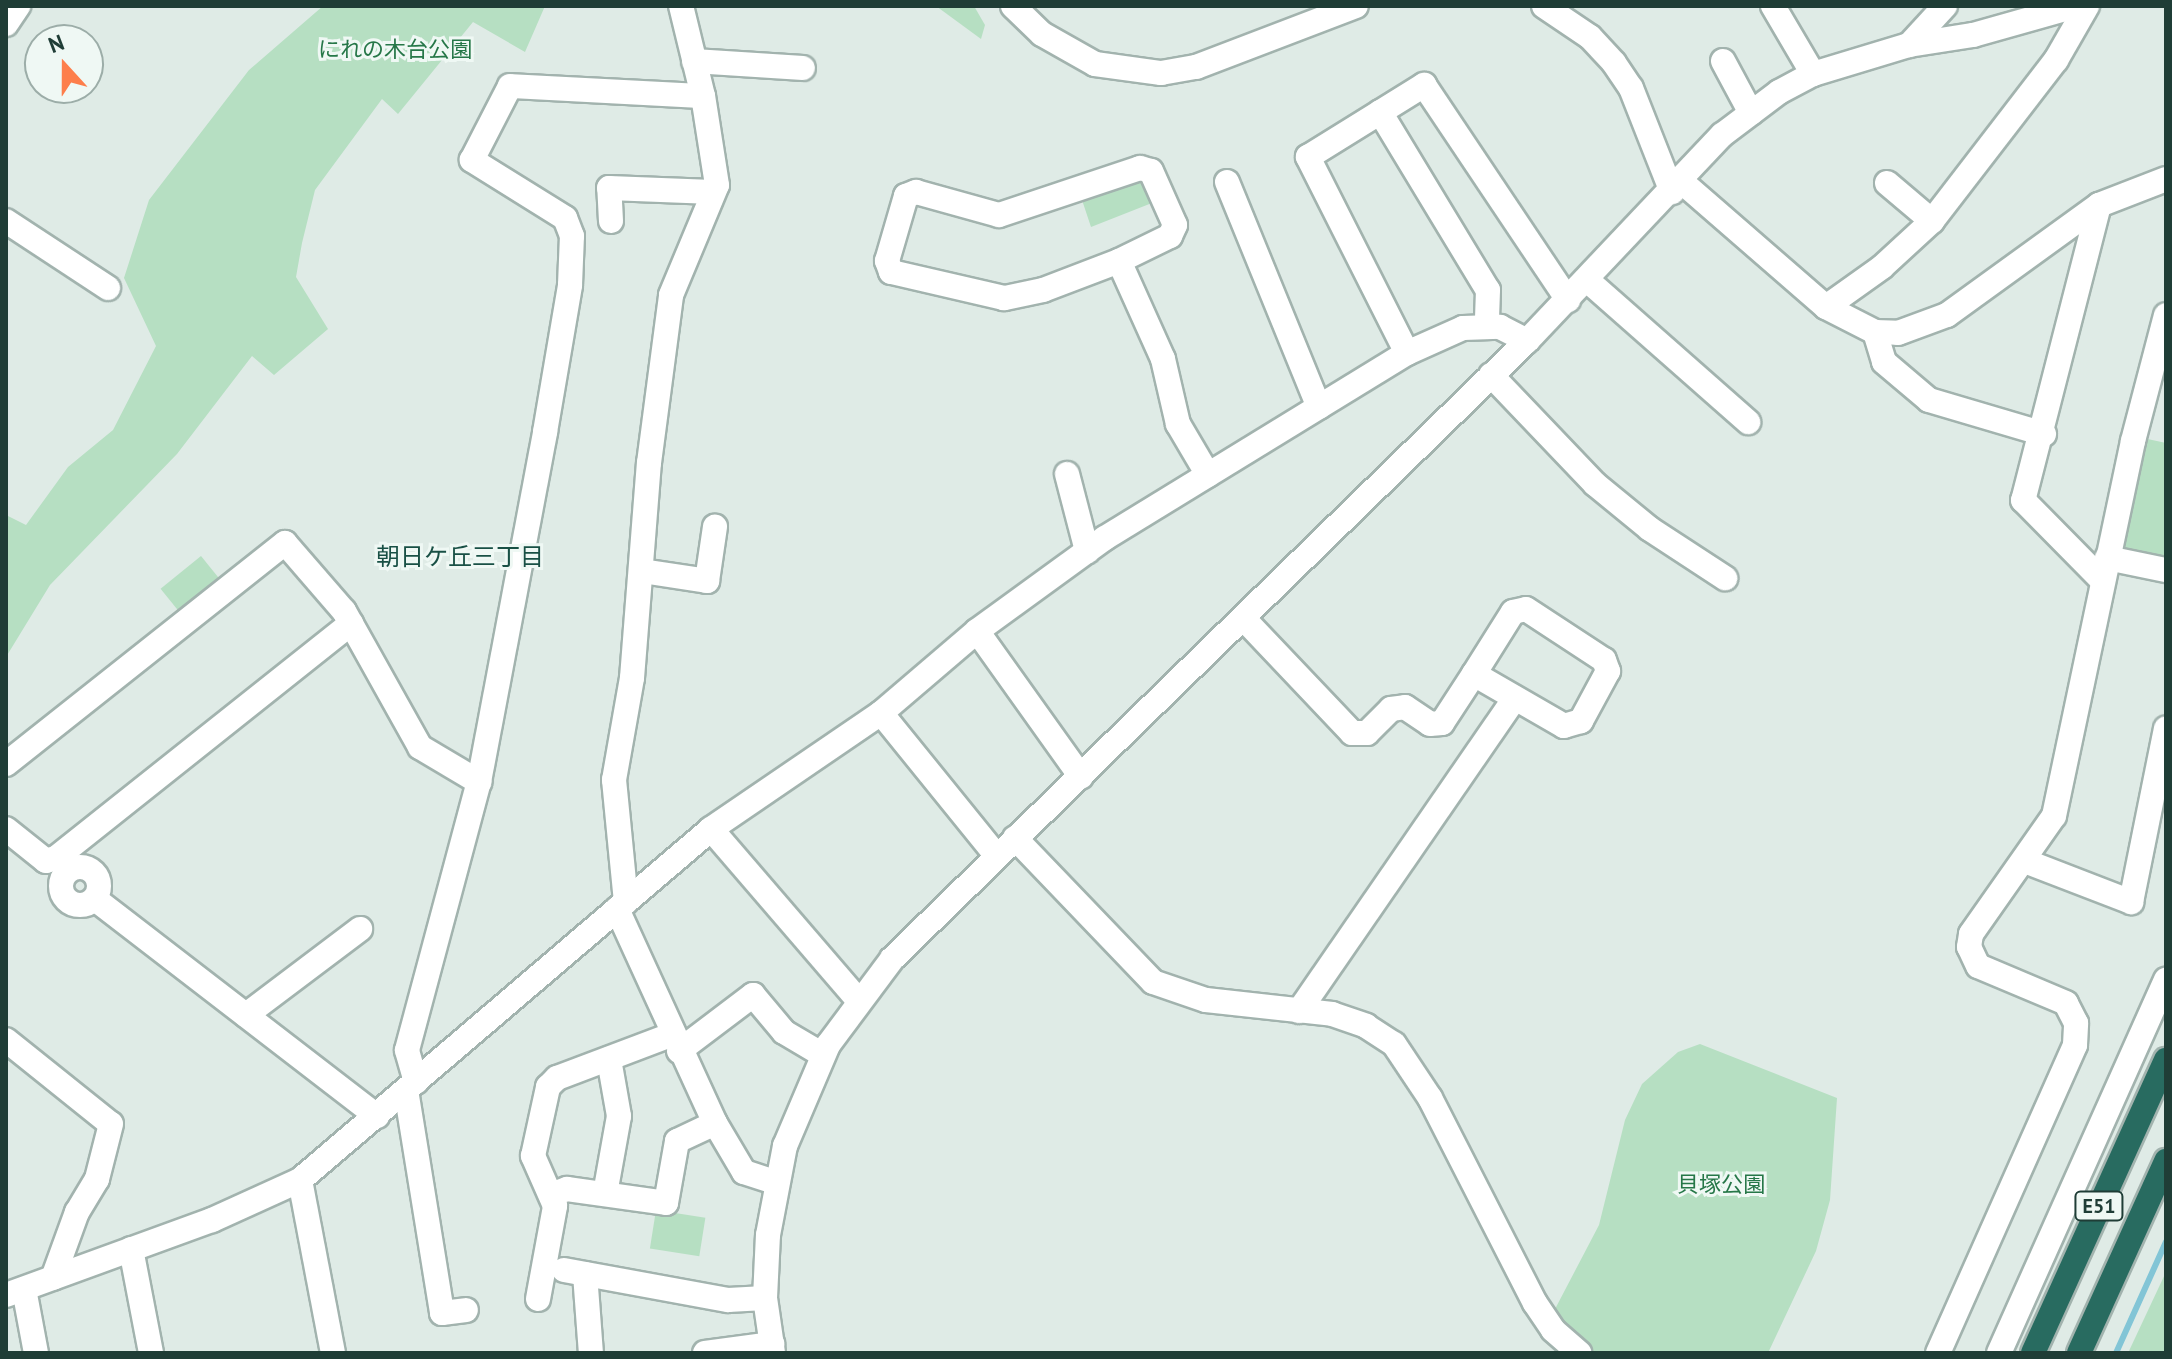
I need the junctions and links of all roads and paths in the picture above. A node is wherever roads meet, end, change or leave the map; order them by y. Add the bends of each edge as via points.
1 (18, 6) edge
2 (681, 6) edge
3 (1013, 6) edge
4 (1356, 6) edge
5 (1544, 6) edge
6 (1773, 6) edge
7 (1945, 6) edge
8 (2076, 6) edge
9 (2087, 6) edge
10 (6, 24) edge
11 (1909, 45) junction
12 (694, 61) junction
13 (1723, 61) dead end
14 (803, 68) dead end
15 (1813, 74) junction
16 (703, 96) junction
17 (1380, 112) junction
18 (1751, 113) junction
19 (2166, 179) edge
20 (1227, 182) dead end
21 (1887, 183) dead end
22 (1677, 187) junction
23 (713, 192) junction
24 (2099, 205) junction
25 (611, 221) dead end
26 (1932, 221) junction
27 (6, 222) edge
28 (1119, 261) junction
29 (1587, 280) junction
30 (108, 288) dead end
31 (1568, 300) junction
32 (1826, 307) junction
33 (2166, 315) edge
34 (1487, 327) junction
35 (1875, 332) junction
36 (1527, 341) junction
37 (1407, 353) junction
38 (1491, 375) junction
39 (1319, 407) junction
40 (1748, 422) dead end
41 (2044, 434) junction
42 (1067, 474) dead end
43 (1208, 475) junction
44 (715, 527) dead end
45 (1087, 551) junction
46 (2104, 569) junction
47 (2166, 570) edge
48 (642, 571) junction
49 (1725, 578) dead end
50 (1244, 619) junction
51 (351, 623) junction
52 (977, 631) junction
53 (1474, 674) junction
54 (1515, 698) junction
55 (881, 713) junction
56 (2166, 729) edge
57 (6, 764) edge
58 (1081, 777) junction
59 (479, 782) junction
60 (6, 829) edge
61 (711, 829) junction
62 (1015, 838) junction
63 (997, 856) junction
64 (2025, 861) junction
65 (63, 864) junction
66 (622, 905) junction
67 (360, 929) dead end
68 (2166, 980) edge
69 (858, 1000) junction
70 (1299, 1011) junction
71 (246, 1015) junction
72 (6, 1040) edge
73 (675, 1043) junction
74 (823, 1055) junction
75 (609, 1059) junction
76 (2166, 1060) edge
77 (411, 1086) junction
78 (377, 1116) junction
79 (715, 1123) junction
80 (2166, 1161) edge
81 (300, 1180) junction
82 (777, 1183) junction
83 (605, 1194) junction
84 (551, 1195) junction
85 (131, 1249) junction
86 (53, 1278) junction
87 (15, 1292) edge
88 (765, 1298) junction
89 (538, 1299) dead end
90 (466, 1310) dead end
91 (772, 1348) edge
92 (36, 1353) edge
93 (151, 1353) edge
94 (333, 1353) edge
95 (591, 1353) edge
96 (705, 1353) edge
97 (1579, 1353) edge
98 (1938, 1353) edge
99 (1999, 1353) edge
100 (2033, 1353) edge
101 (2079, 1353) edge

1 - 10 street
2 - 12 street
3 - 4 street via 1042,34 1095,64 1161,73 1196,67
5 - 22 street via 1590,37 1614,63
6 - 15 street
7 - 11 street
8 - 11 street via 1973,35
9 - 26 street via 2056,60
11 - 15 street
12 - 14 street
12 - 16 street
13 - 18 street
15 - 18 street
16 - 23 street via 713,143
16 - 59 street via 510,86 472,160 565,218 572,236 570,285 545,432
17 - 31 street via 1424,85
17 - 34 street via 1488,290
17 - 37 street via 1308,157
18 - 22 street via 1722,135
19 - 24 street
20 - 39 street
21 - 26 street
22 - 29 street
22 - 32 street
23 - 25 street via 609,188
23 - 48 street via 671,295 649,463
24 - 35 street via 1947,315 1898,333
24 - 41 street
26 - 32 street via 1882,267
27 - 30 street
28 - 28 street via 1170,236 1175,225 1151,171 1140,168 999,215 916,192 906,196 887,261 891,272 1004,298 1043,290
28 - 43 street via 1163,359 1178,424
29 - 31 street
29 - 40 street
31 - 36 street
32 - 35 street
33 - 46 street
34 - 36 street via 1500,327
34 - 37 street via 1463,328
35 - 41 street via 1884,362 1929,400
36 - 38 street
37 - 39 street
38 - 49 street via 1595,484 1650,529
38 - 50 street
39 - 43 street
41 - 46 street via 2023,500
42 - 45 street
43 - 45 street
44 - 48 street via 707,581
45 - 52 street
46 - 47 street
46 - 64 street via 2054,816
48 - 66 street via 632,678 614,780
50 - 53 street via 1352,733 1367,733 1391,709 1405,707 1430,724 1442,723
50 - 58 street
51 - 57 street via 285,543
51 - 59 street via 420,747
51 - 65 street
52 - 55 street
52 - 58 street
53 - 54 street
53 - 54 street via 1513,612 1526,609 1604,660 1608,671 1581,721 1564,726
54 - 70 street
55 - 61 street
55 - 63 street
56 - 64 street via 2131,902
58 - 62 street
59 - 77 street via 407,1050
60 - 65 street via 46,861
61 - 66 street
61 - 69 street
62 - 63 street
62 - 70 street via 1153,982 1206,1000
63 - 69 street
64 - 98 street via 1971,934 1971,957 1988,972 2066,1003 2078,1034
65 - 71 street via 60,887 67,901 82,906 95,899
66 - 73 street
66 - 77 street
67 - 71 street
68 - 99 street
69 - 74 street
70 - 97 street via 1332,1014 1366,1026 1394,1044 1430,1098 1535,1303 1553,1330
71 - 78 street
72 - 86 street via 111,1124 97,1179 77,1212
73 - 74 street via 753,995 784,1032
73 - 75 street
73 - 79 street
74 - 82 street via 785,1146
75 - 83 street via 619,1116
75 - 84 street via 557,1078 548,1087 533,1156
76 - 100 highway, E51
77 - 78 street
77 - 90 street via 442,1313
78 - 81 street
79 - 82 street via 744,1172
79 - 83 street via 677,1141 666,1203
80 - 101 highway, E51
81 - 85 street
81 - 94 street
82 - 88 street
83 - 84 street via 567,1189
84 - 89 street via 555,1206
85 - 86 street
85 - 93 street
86 - 87 street
87 - 92 street
88 - 91 street
88 - 95 street via 728,1300 575,1272
91 - 96 street

